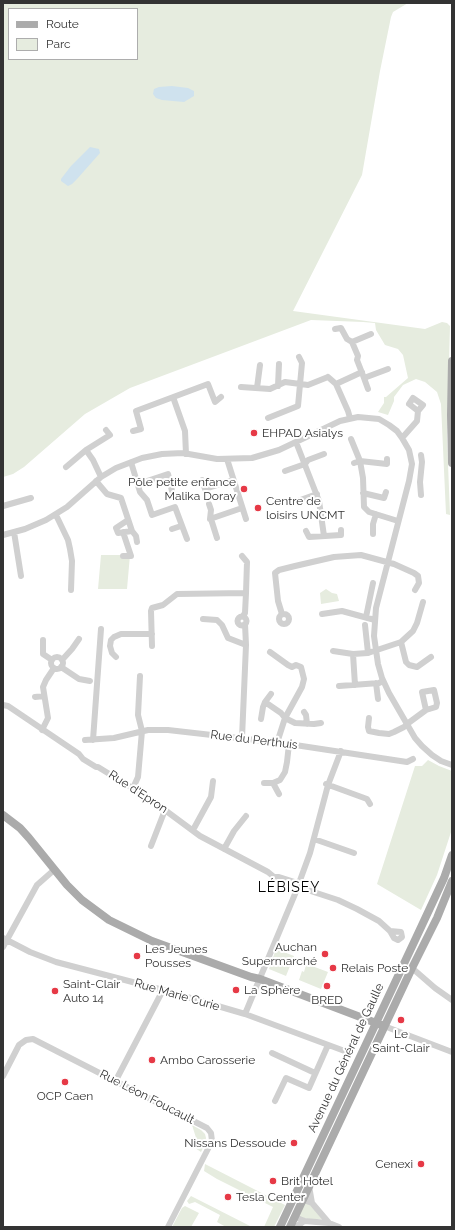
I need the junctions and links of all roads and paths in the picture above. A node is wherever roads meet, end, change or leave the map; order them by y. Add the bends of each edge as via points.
1 (335, 329) dead end
2 (371, 334) dead end
3 (352, 342) junction
4 (299, 357) dead end
5 (452, 361) edge
6 (279, 364) dead end
7 (260, 365) dead end
8 (388, 369) dead end
9 (362, 372) junction
10 (364, 378) junction
11 (300, 384) junction
12 (336, 384) junction
13 (278, 386) junction
14 (242, 387) dead end
15 (257, 388) junction
16 (368, 389) dead end
17 (173, 397) junction
18 (221, 397) dead end
19 (418, 411) dead end
20 (268, 418) dead end
21 (350, 418) junction
22 (106, 430) dead end
23 (133, 431) dead end
24 (351, 438) dead end
25 (402, 438) junction
26 (296, 442) junction
27 (86, 450) junction
28 (186, 454) junction
29 (324, 454) dead end
30 (421, 455) dead end
31 (227, 459) junction
32 (387, 459) dead end
33 (131, 462) junction
34 (357, 462) junction
35 (452, 463) edge
36 (305, 464) junction
37 (66, 467) dead end
38 (285, 471) dead end
39 (99, 479) junction
40 (202, 480) dead end
41 (233, 480) junction
42 (409, 481) junction
43 (420, 482) junction
44 (138, 484) junction
45 (121, 490) dead end
46 (172, 491) dead end
47 (363, 492) junction
48 (386, 492) dead end
49 (317, 494) junction
50 (421, 495) dead end
51 (116, 496) junction
52 (31, 498) dead end
53 (292, 503) dead end
54 (209, 504) dead end
55 (3, 506) edge
56 (242, 508) junction
57 (376, 514) junction
58 (56, 515) junction
59 (211, 519) junction
60 (246, 519) dead end
61 (128, 520) junction
62 (398, 521) junction
63 (181, 526) junction
64 (172, 529) dead end
65 (340, 530) dead end
66 (132, 531) junction
67 (306, 531) dead end
68 (14, 532) junction
69 (123, 532) junction
70 (373, 534) dead end
71 (3, 535) edge
72 (324, 536) junction
73 (218, 538) dead end
74 (187, 539) dead end
75 (137, 542) dead end
76 (123, 556) dead end
77 (242, 556) dead end
78 (388, 562) junction
79 (21, 576) dead end
80 (373, 583) dead end
81 (71, 590) dead end
82 (415, 590) dead end
83 (246, 593) junction
84 (423, 602) dead end
85 (282, 614) dead end
86 (322, 614) dead end
87 (366, 617) junction
88 (203, 619) dead end
89 (375, 620) junction
90 (365, 625) dead end
91 (101, 630) dead end
92 (152, 634) junction
93 (78, 638) dead end
94 (43, 640) dead end
95 (401, 642) junction
96 (246, 645) junction
97 (152, 646) dead end
98 (376, 650) junction
99 (333, 651) dead end
100 (270, 652) dead end
101 (368, 653) junction
102 (353, 654) junction
103 (116, 657) dead end
104 (431, 657) dead end
105 (52, 660) junction
106 (62, 660) junction
107 (61, 667) junction
108 (54, 668) junction
109 (140, 676) dead end
110 (90, 681) dead end
111 (383, 681) junction
112 (376, 683) junction
113 (368, 684) junction
114 (354, 685) junction
115 (339, 686) dead end
116 (368, 691) dead end
117 (271, 694) dead end
118 (44, 696) junction
119 (35, 697) dead end
120 (3, 699) edge
121 (378, 700) dead end
122 (265, 702) junction
123 (5, 706) edge
124 (426, 710) dead end
125 (304, 712) dead end
126 (285, 718) junction
127 (369, 718) dead end
128 (261, 719) dead end
129 (321, 723) dead end
130 (307, 724) junction
131 (406, 724) junction
132 (42, 730) junction
133 (142, 731) junction
134 (242, 738) junction
135 (85, 740) dead end
136 (93, 740) junction
137 (277, 743) junction
138 (289, 744) junction
139 (341, 751) junction
140 (413, 759) dead end
141 (452, 765) edge
142 (213, 781) dead end
143 (264, 783) dead end
144 (273, 783) junction
145 (326, 784) junction
146 (133, 788) junction
147 (279, 794) dead end
148 (370, 804) dead end
149 (165, 810) junction
150 (3, 815) edge
151 (246, 816) dead end
152 (194, 830) junction
153 (314, 839) junction
154 (151, 846) dead end
155 (224, 849) junction
156 (354, 853) dead end
157 (452, 854) edge
158 (54, 870) junction
159 (452, 881) edge
160 (298, 885) junction
161 (390, 931) dead end
162 (5, 939) edge
163 (3, 947) edge
164 (412, 968) junction
165 (260, 978) junction
166 (163, 990) junction
167 (452, 1000) edge
168 (245, 1014) junction
169 (376, 1023) junction
170 (384, 1026) junction
171 (328, 1045) junction
172 (452, 1052) edge
173 (272, 1053) dead end
174 (350, 1053) dead end
175 (5, 1068) edge
176 (315, 1073) junction
177 (3, 1076) edge
178 (116, 1082) junction
179 (275, 1101) dead end
180 (309, 1186) junction
181 (303, 1199) junction
182 (291, 1203) junction
183 (312, 1203) junction
184 (295, 1217) junction
185 (304, 1221) junction
186 (329, 1223) junction
187 (168, 1227) edge
188 (280, 1227) edge
189 (290, 1227) edge
190 (296, 1227) edge
191 (339, 1227) edge

1 - 3 street via 341,328 347,339
2 - 3 street
3 - 9 street
4 - 11 street via 302,363
5 - 35 main road
6 - 13 street
7 - 15 street
8 - 10 street
9 - 10 street
9 - 12 street
10 - 16 street
11 - 12 street via 308,385 329,374
11 - 13 street via 285,382
11 - 20 street via 301,407
12 - 21 street
13 - 15 street via 270,389
14 - 15 street
17 - 18 street via 208,384 215,402
17 - 23 street via 136,411 141,429
17 - 28 street via 185,431
19 - 25 street via 416,422
21 - 25 street via 365,417 379,420 390,425
21 - 26 street
22 - 27 street via 110,436
24 - 34 street
25 - 42 street via 411,456 412,472
26 - 31 street via 259,456
26 - 36 street
27 - 37 street
27 - 39 street via 94,460
28 - 31 street
28 - 33 street via 152,456
29 - 36 street via 308,460
30 - 43 street
31 - 41 street
32 - 34 street via 386,464
33 - 39 street
33 - 44 street
34 - 47 street via 363,478
36 - 38 street
36 - 49 street
39 - 51 street via 106,496
39 - 58 street
40 - 41 street via 205,489
41 - 56 street
42 - 43 street
42 - 62 street
43 - 50 street
44 - 46 street via 168,474
44 - 63 street via 152,515 175,507
45 - 51 street
47 - 48 street via 384,498
47 - 57 street via 364,507
49 - 53 street
49 - 72 street
51 - 61 street via 121,498
52 - 55 street
54 - 59 street
56 - 59 street
56 - 60 street
57 - 62 street
57 - 70 street
58 - 68 street
58 - 81 street via 70,549
59 - 73 street
61 - 66 street
61 - 69 street via 116,528 118,533
62 - 78 street
63 - 64 street
63 - 74 street
65 - 72 street via 341,535
66 - 69 street
66 - 75 street
67 - 72 street via 309,537
68 - 71 street
68 - 79 street
69 - 76 street via 134,556
77 - 83 street via 247,562
78 - 82 street via 418,576 419,583
78 - 85 street via 354,555 278,570 275,576
78 - 89 street
80 - 87 street
83 - 92 street via 176,594 163,605 152,608
83 - 96 street via 245,613 238,621 242,625 245,624
84 - 95 street via 413,631
86 - 87 street via 342,611
87 - 89 street
88 - 96 street via 219,621 228,638
89 - 98 street
90 - 101 street
91 - 136 street
92 - 97 street
92 - 103 street via 121,634 114,637 110,646
93 - 106 street
94 - 105 street via 43,654
95 - 98 street
95 - 104 street via 409,665 417,667
96 - 134 street
98 - 101 street
98 - 111 street
99 - 102 street
100 - 126 street via 288,665 299,666 302,670 302,687
101 - 102 street
102 - 114 street
105 - 106 street via 56,657
105 - 108 street
106 - 107 street
107 - 108 street
107 - 110 street via 79,678
108 - 118 street via 44,684
109 - 133 street via 138,715
111 - 112 street
111 - 131 street
112 - 113 street
112 - 121 street
113 - 114 street
113 - 116 street
114 - 115 street
117 - 122 street
118 - 119 street
118 - 132 street via 48,718
120 - 123 street, Rue d'Epron via 7,702
122 - 126 street
122 - 128 street
123 - 132 street, Rue d'Epron
124 - 131 street
125 - 130 street
126 - 130 street via 295,723
126 - 137 street
127 - 131 street via 369,731 379,734 394,732
129 - 130 street
131 - 141 street via 427,752
132 - 146 street, Rue d'Epron via 83,759
133 - 134 street, Rue du Perthuis via 168,730
133 - 136 street, Rue du Perthuis
133 - 146 street via 138,777
134 - 137 street, Rue du Perthuis
135 - 136 street, Rue du Perthuis
137 - 138 street, Rue du Perthuis
138 - 139 street, Rue du Perthuis
138 - 144 street via 285,772 280,780
139 - 140 street, Rue du Perthuis via 407,762
139 - 145 street
142 - 152 street via 211,797
143 - 144 street
144 - 147 street
145 - 148 street via 366,799
145 - 153 street
146 - 149 street, Rue d'Epron
149 - 152 street, Rue d'Epron
149 - 154 street
150 - 158 main road via 20,828
151 - 155 street
152 - 155 street, Rue d'Epron
153 - 156 street
153 - 160 street
155 - 160 street, Rue d'Epron via 274,876
157 - 169 main road, Avenue du Général de Gaulle via 438,891
158 - 162 street via 37,885
158 - 165 main road via 82,900 109,920 152,941
159 - 164 main road, Avenue du Général de Gaulle
160 - 161 street, Rue d'Epron via 373,917
160 - 165 street
162 - 163 street
162 - 166 street, Rue Marie Curie via 56,962
164 - 167 street via 426,982
164 - 170 main road, Avenue du Général de Gaulle
165 - 168 street
165 - 169 main road
166 - 168 street, Rue Marie Curie
166 - 178 street
168 - 171 street, Rue Marie Curie
169 - 170 main road
169 - 182 main road, Avenue du Général de Gaulle
170 - 172 street
170 - 180 main road, Avenue du Général de Gaulle
171 - 174 street, Rue Marie Curie
171 - 176 street
173 - 176 street
175 - 177 street, Rue Léon Foucault
175 - 178 street, Rue Léon Foucault via 19,1045 33,1039
176 - 179 street via 309,1088 286,1078
178 - 187 street, Rue Léon Foucault via 207,1128 211,1133 212,1141
180 - 181 main road, Avenue du Général de Gaulle
180 - 183 street
181 - 182 street
181 - 183 street
181 - 184 main road, Avenue du Général de Gaulle
182 - 184 main road
182 - 188 main road, Avenue du Général de Gaulle
183 - 186 street
184 - 185 street
184 - 189 main road, Avenue du Général de Gaulle
185 - 186 street
185 - 190 street
186 - 191 street

